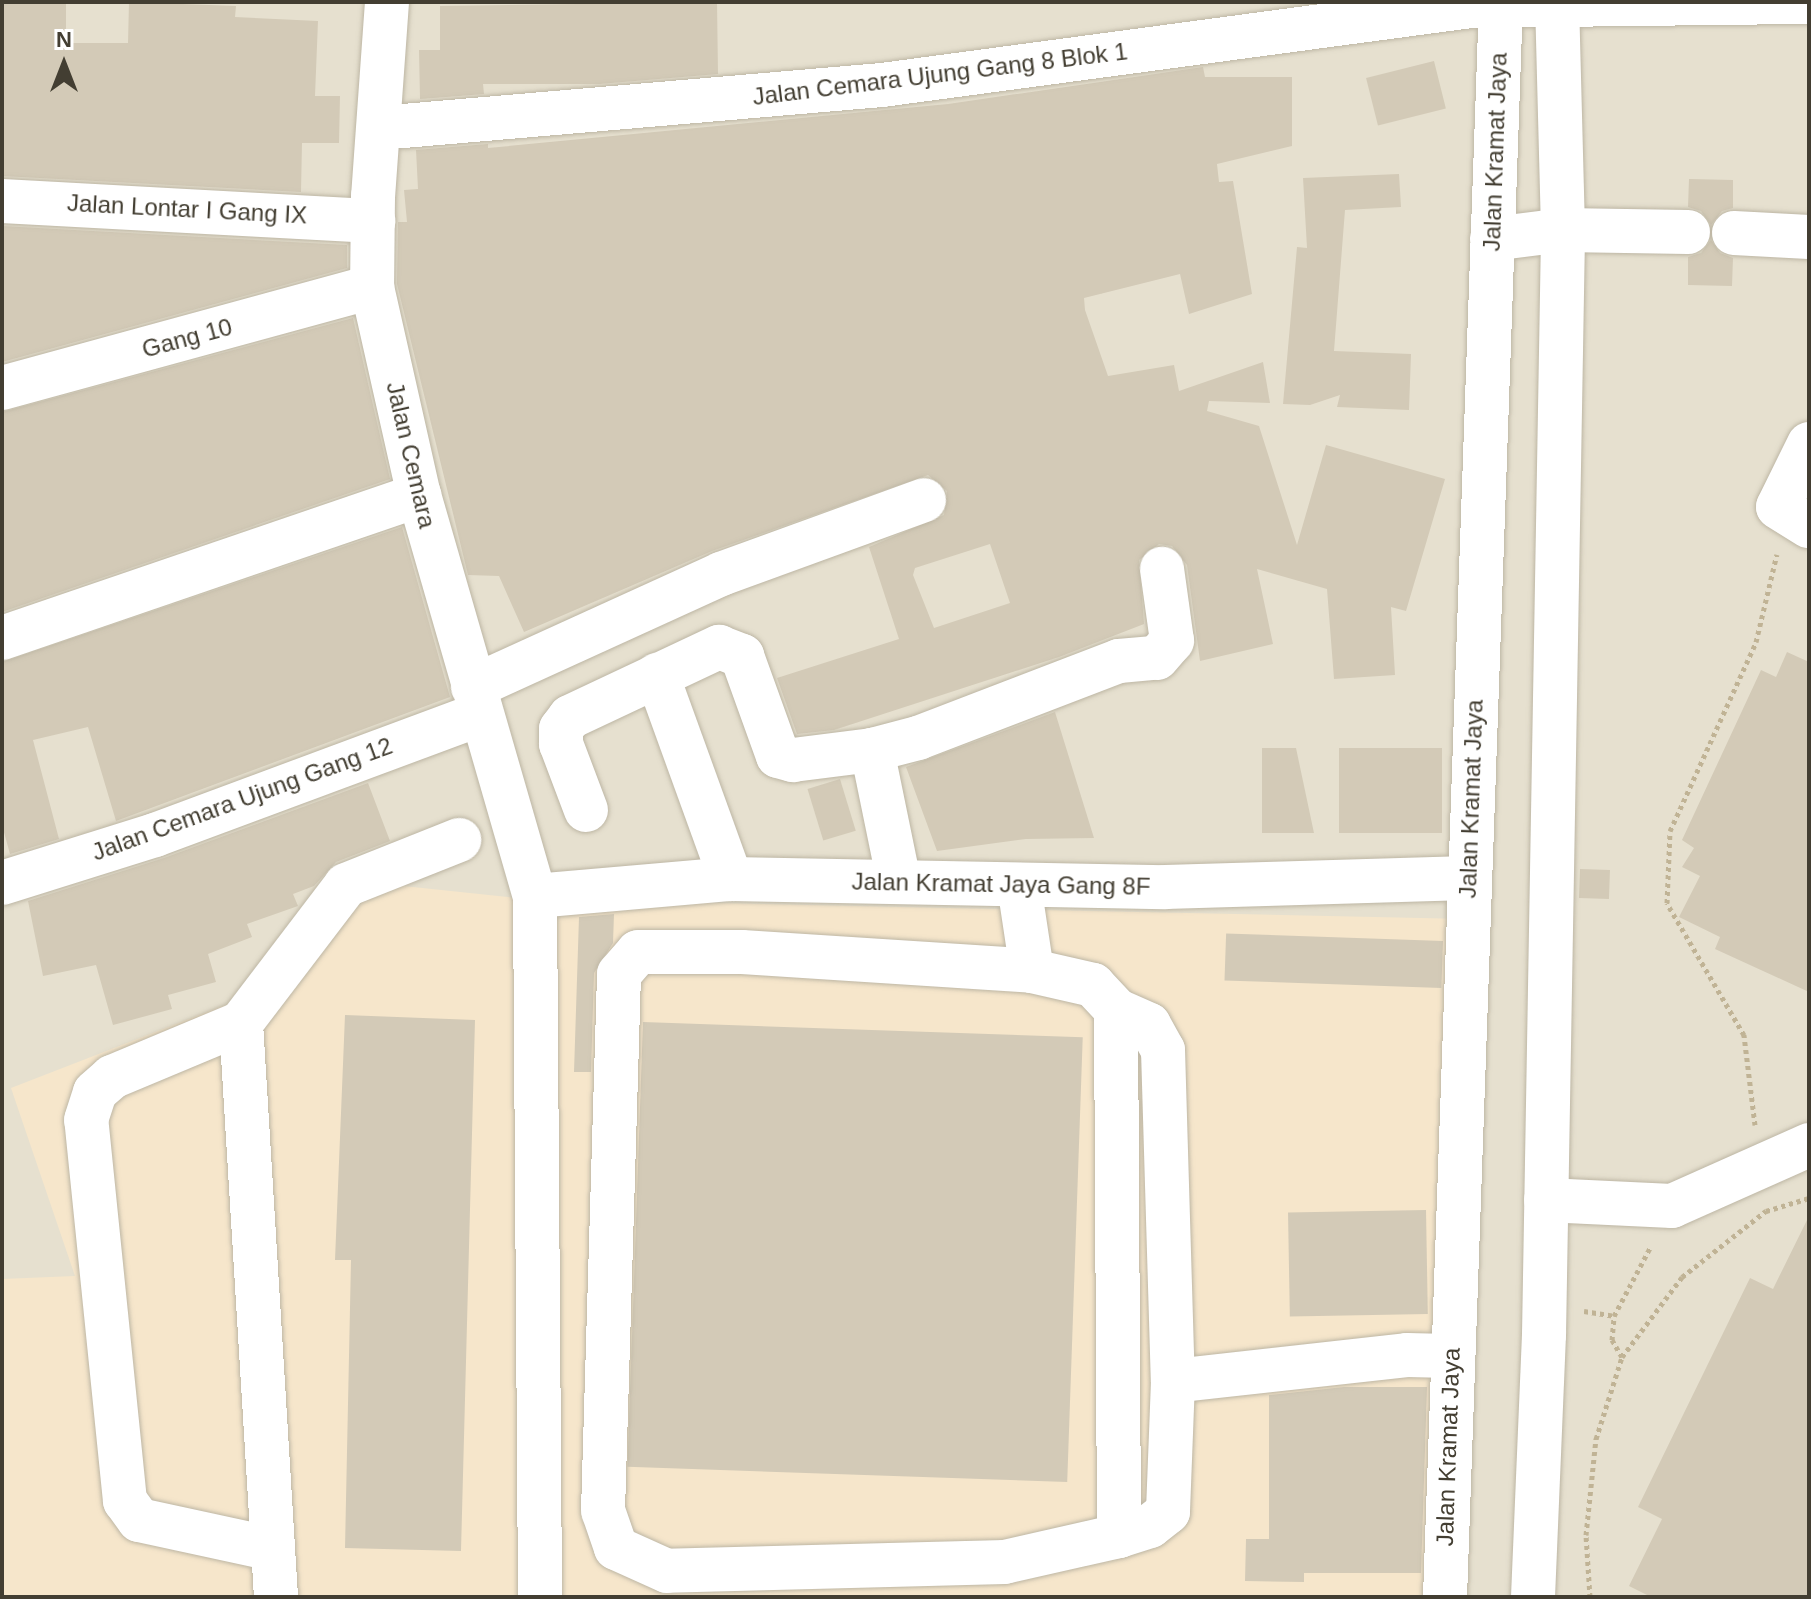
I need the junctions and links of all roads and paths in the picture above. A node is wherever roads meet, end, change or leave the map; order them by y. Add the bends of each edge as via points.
1 (387, 2) edge
2 (1809, 2) edge
3 (1558, 3) edge
4 (1500, 4) edge
5 (380, 128) junction
6 (2, 201) edge
7 (373, 221) junction
8 (1563, 230) junction
9 (1688, 232) dead end
10 (1734, 233) dead end
11 (1809, 237) edge
12 (1492, 239) junction
13 (372, 287) junction
14 (2, 388) edge
15 (1809, 444) edge
16 (419, 495) junction
17 (924, 500) dead end
18 (1797, 520) edge
19 (1162, 569) dead end
20 (2, 638) edge
21 (657, 675) junction
22 (477, 700) junction
23 (872, 750) junction
24 (586, 810) dead end
25 (459, 840) dead end
26 (1468, 878) junction
27 (731, 879) junction
28 (899, 881) junction
29 (2, 883) edge
30 (1019, 885) junction
31 (535, 896) junction
32 (1032, 971) junction
33 (1116, 1010) junction
34 (241, 1023) junction
35 (1809, 1145) edge
36 (1759, 1165) junction
37 (1809, 1198) edge
38 (1546, 1200) junction
39 (1672, 1206) junction
40 (1450, 1356) junction
41 (1622, 1357) junction
42 (1173, 1381) junction
43 (1119, 1536) junction
44 (273, 1549) junction
45 (1004, 1579) edge
46 (276, 1597) edge
47 (540, 1597) edge
48 (1445, 1597) edge
49 (1533, 1597) edge
50 (1590, 1597) edge

1 - 5 street, Jalan Cemara
2 - 3 street, Jalan Cemara Ujung Gang 8 Blok 1
3 - 4 street, Jalan Cemara Ujung Gang 8 Blok 1
3 - 8 street
4 - 5 street, Jalan Cemara Ujung Gang 8 Blok 1 via 882,85
4 - 12 street, Jalan Kramat Jaya
5 - 7 street, Jalan Cemara
6 - 7 street, Jalan Lontar I Gang IX
7 - 13 street, Jalan Cemara
8 - 9 street
8 - 12 street
8 - 38 street
10 - 11 street
12 - 26 street, Jalan Kramat Jaya
13 - 14 street, Gang 10
13 - 16 street, Jalan Cemara
15 - 18 street via 1778,507
16 - 20 street
16 - 22 street, Jalan Cemara
17 - 22 street, Jalan Cemara Ujung Gang 12 via 721,574
18 - 36 path via 1756,642 1670,831 1667,903 1744,1035
19 - 23 street via 1172,641 1157,658 1119,661 918,738
21 - 23 street via 719,647 733,649 742,656 778,756 793,760
21 - 24 street via 570,717 561,729 561,744
21 - 27 street
22 - 29 street, Jalan Cemara Ujung Gang 12 via 155,835
22 - 31 street, Jalan Cemara
23 - 28 street
25 - 34 street via 346,885
26 - 30 street, Jalan Kramat Jaya Gang 8F via 1165,887
26 - 40 street, Jalan Kramat Jaya
27 - 28 street, Jalan Kramat Jaya Gang 8F
27 - 31 street, Jalan Kramat Jaya Gang 8F
28 - 30 street, Jalan Kramat Jaya Gang 8F
30 - 32 street
31 - 47 street, Jalan Cemara
32 - 33 street via 1093,985
32 - 45 street via 742,952 638,952 619,974 613,1081 603,1511 616,1548 667,1571
33 - 42 street via 1149,1025 1163,1050
33 - 43 street
34 - 44 street
34 - 44 street via 112,1077 95,1092 86,1120 125,1501 139,1520
35 - 36 street
36 - 39 street
37 - 41 path via 1766,1211 1682,1277
38 - 39 street
38 - 49 street
39 - 41 path via 1614,1316 1612,1340
40 - 42 street via 1407,1355
40 - 48 street, Jalan Kramat Jaya
41 - 50 path via 1596,1439 1586,1535
42 - 43 street via 1168,1512 1150,1526
43 - 45 street
44 - 46 street

